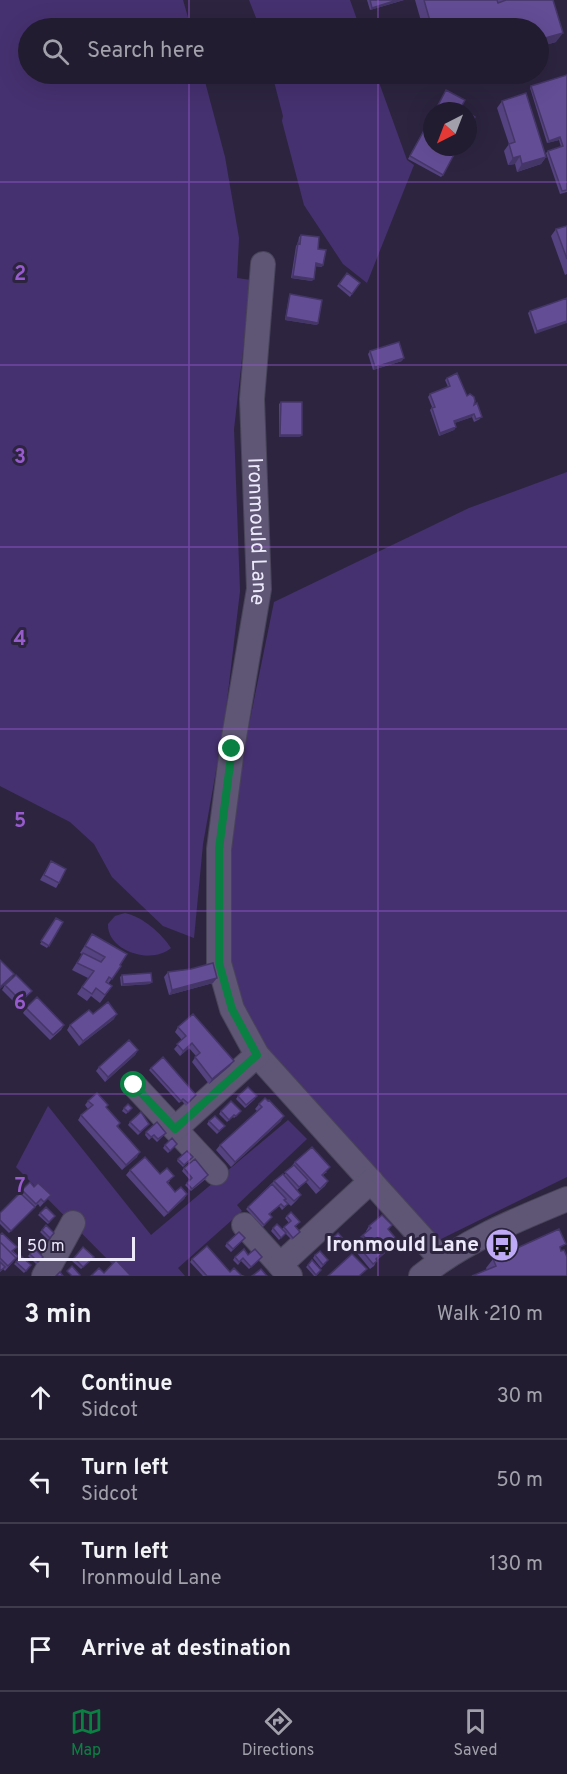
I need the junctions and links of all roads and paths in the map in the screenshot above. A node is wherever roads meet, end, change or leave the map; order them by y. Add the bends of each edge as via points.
1 (263, 264) dead end
2 (257, 1055) junction
3 (134, 1085) dead end
4 (175, 1129) junction
5 (216, 1173) dead end
6 (371, 1181) junction
7 (567, 1199) edge
8 (73, 1223) dead end
9 (244, 1225) dead end
10 (441, 1260) junction
11 (285, 1270) edge
12 (44, 1276) edge
13 (421, 1276) edge

1 - 2 street, Ironmould Lane via 252,399 259,589 219,849 219,963 232,1009
2 - 4 street
2 - 6 street, Ironmould Lane
3 - 4 street
4 - 5 street
6 - 10 street, Ironmould Lane
6 - 11 street
7 - 10 street via 473,1241
8 - 12 street
9 - 11 street
10 - 13 street

